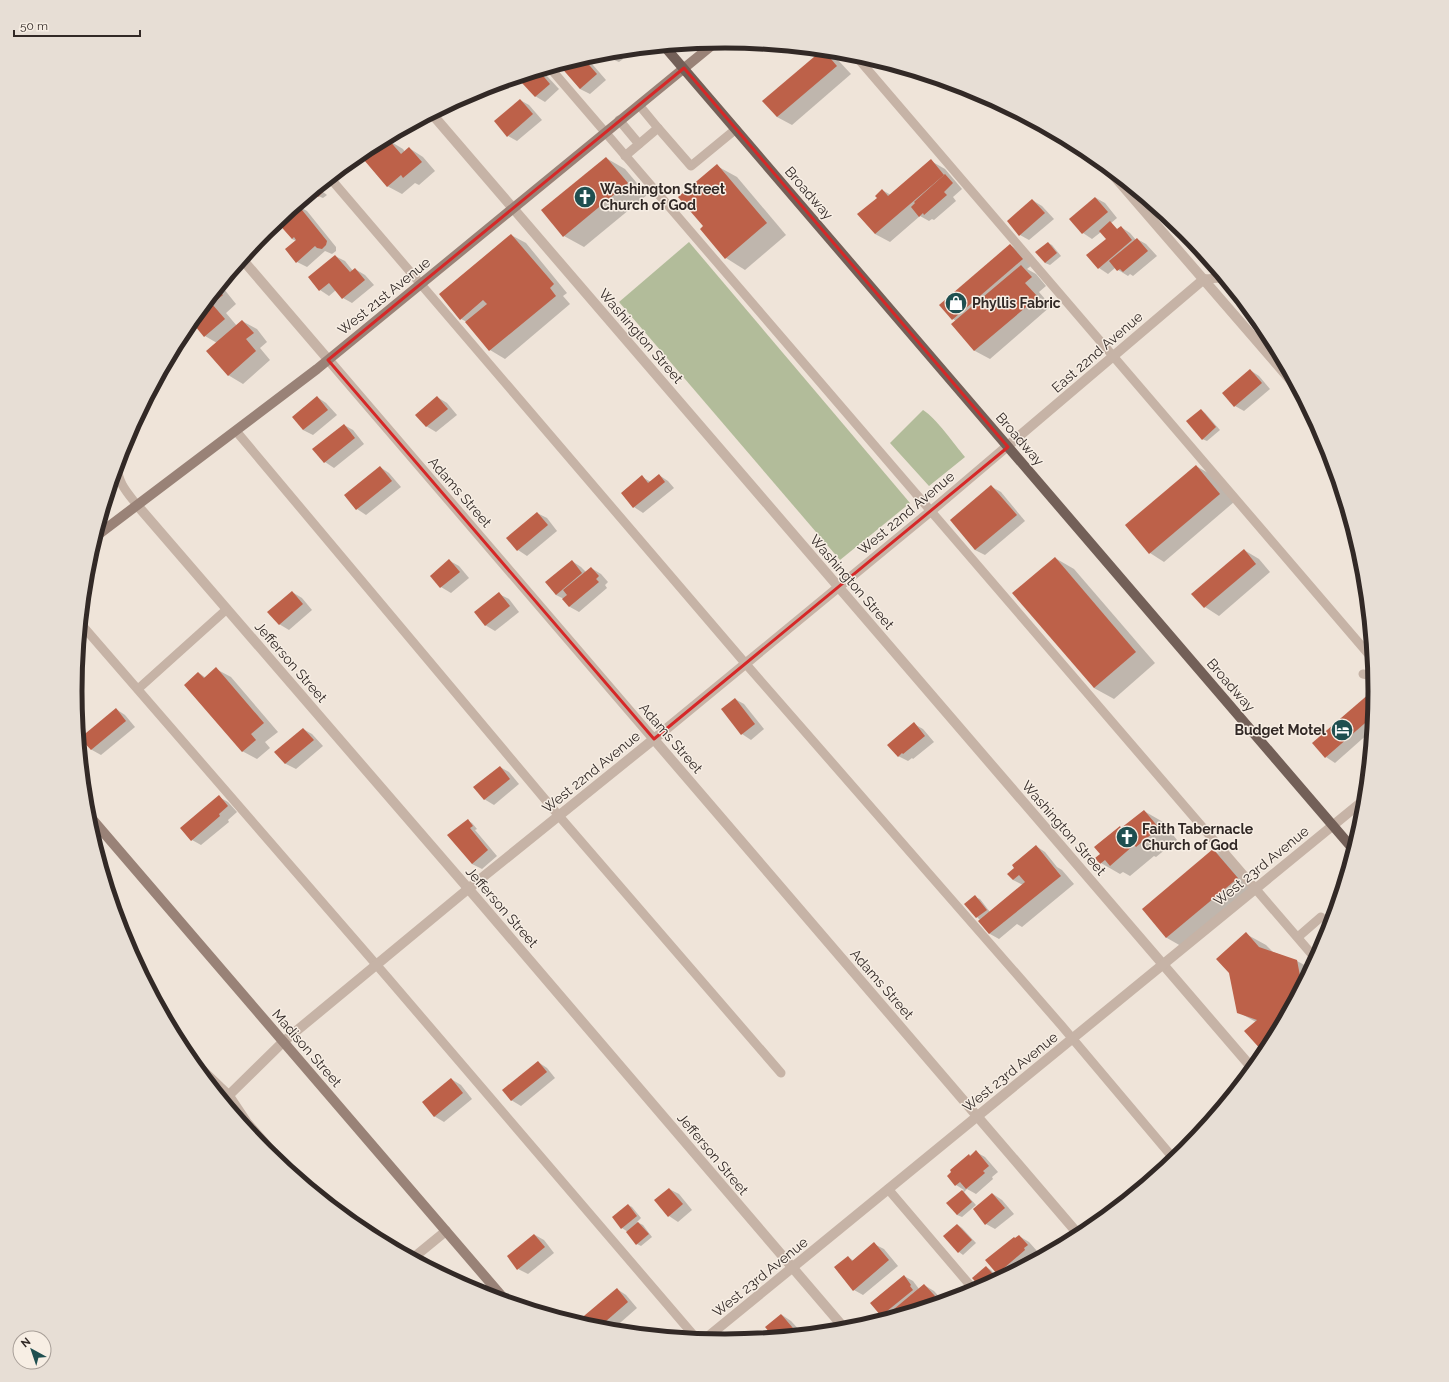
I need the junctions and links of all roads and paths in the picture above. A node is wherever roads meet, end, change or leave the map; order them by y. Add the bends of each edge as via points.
1 (708, 48) edge
2 (668, 51) edge
3 (862, 63) edge
4 (684, 68) junction
5 (553, 72) edge
6 (639, 105) junction
7 (435, 117) edge
8 (619, 120) junction
9 (658, 128) junction
10 (736, 129) junction
11 (604, 132) junction
12 (639, 144) junction
13 (625, 156) junction
14 (333, 181) edge
15 (1125, 189) edge
16 (514, 208) junction
17 (245, 263) edge
18 (1217, 278) edge
19 (1204, 279) junction
20 (420, 285) junction
21 (1113, 357) junction
22 (328, 360) junction
23 (1277, 363) edge
24 (236, 431) junction
25 (1008, 447) junction
26 (119, 476) edge
27 (137, 505) junction
28 (931, 511) junction
29 (101, 532) edge
30 (838, 588) junction
31 (227, 609) junction
32 (85, 629) edge
33 (1366, 651) edge
34 (745, 663) junction
35 (1363, 674) dead end
36 (1367, 675) edge
37 (138, 689) junction
38 (654, 739) junction
39 (1357, 806) edge
40 (559, 816) junction
41 (96, 823) edge
42 (1333, 826) junction
43 (1349, 844) edge
44 (1256, 888) junction
45 (468, 889) junction
46 (1321, 917) dead end
47 (1298, 938) junction
48 (1311, 954) edge
49 (1162, 964) junction
50 (376, 965) junction
51 (1073, 1039) junction
52 (283, 1042) junction
53 (1248, 1063) edge
54 (781, 1073) dead end
55 (211, 1078) edge
56 (229, 1095) junction
57 (977, 1117) junction
58 (246, 1120) edge
59 (1170, 1154) edge
60 (888, 1190) junction
61 (1075, 1230) edge
62 (446, 1231) junction
63 (416, 1255) edge
64 (792, 1268) junction
65 (970, 1285) edge
66 (499, 1293) edge
67 (840, 1323) edge
68 (692, 1333) edge
69 (711, 1334) edge

1 - 4 street, West 21st Avenue
2 - 4 main road, Broadway
3 - 21 lane
4 - 6 street, West 21st Avenue
4 - 10 main road, Broadway
5 - 11 lane
6 - 8 street, West 21st Avenue
6 - 9 lane
7 - 16 street, Washington Street
8 - 11 street, West 21st Avenue
8 - 12 lane
9 - 10 lane via 691,166
9 - 12 lane
10 - 25 main road, Broadway
11 - 13 lane
11 - 16 street, West 21st Avenue
12 - 13 lane
13 - 28 lane
14 - 20 lane
15 - 19 street
16 - 20 street, West 21st Avenue
16 - 30 street, Washington Street
17 - 22 street, Adams Street
18 - 19 lane
19 - 21 street, East 22nd Avenue
19 - 23 street
20 - 22 street, West 21st Avenue
20 - 34 lane
21 - 25 street, East 22nd Avenue
21 - 33 lane
22 - 24 street, West 21st Avenue
22 - 38 street, Adams Street
24 - 27 street, West 21st Avenue
24 - 40 lane
25 - 28 street, West 22nd Avenue
25 - 42 main road, Broadway
26 - 27 lane via 120,483
27 - 29 street, West 21st Avenue
27 - 31 street, Jefferson Street
28 - 30 street, West 22nd Avenue
28 - 44 lane
30 - 34 street, West 22nd Avenue
30 - 49 street, Washington Street
31 - 37 lane
31 - 45 street, Jefferson Street
32 - 37 lane
34 - 38 street, West 22nd Avenue
34 - 51 lane
35 - 36 lane
37 - 50 lane
38 - 40 street, West 22nd Avenue
38 - 57 street, Adams Street
39 - 42 street, West 23rd Avenue
40 - 45 street, West 22nd Avenue
40 - 54 lane
41 - 52 street, Madison Street
42 - 43 main road, Broadway
42 - 44 street, West 23rd Avenue
44 - 47 lane
44 - 49 street, West 23rd Avenue
45 - 50 street, West 22nd Avenue
45 - 64 street, Jefferson Street
46 - 47 lane
47 - 48 lane
49 - 51 street, West 23rd Avenue
49 - 53 street, Washington Street
50 - 52 street, West 22nd Avenue
50 - 68 lane
51 - 57 street, West 23rd Avenue
51 - 59 lane
52 - 56 street, West 22nd Avenue
52 - 62 street, Madison Street
55 - 56 lane
56 - 58 lane
57 - 60 street, West 23rd Avenue
57 - 61 street, Adams Street
60 - 64 street, West 23rd Avenue
60 - 65 lane
62 - 63 street
62 - 66 street, Madison Street
64 - 67 street, Jefferson Street
64 - 69 street, West 23rd Avenue

